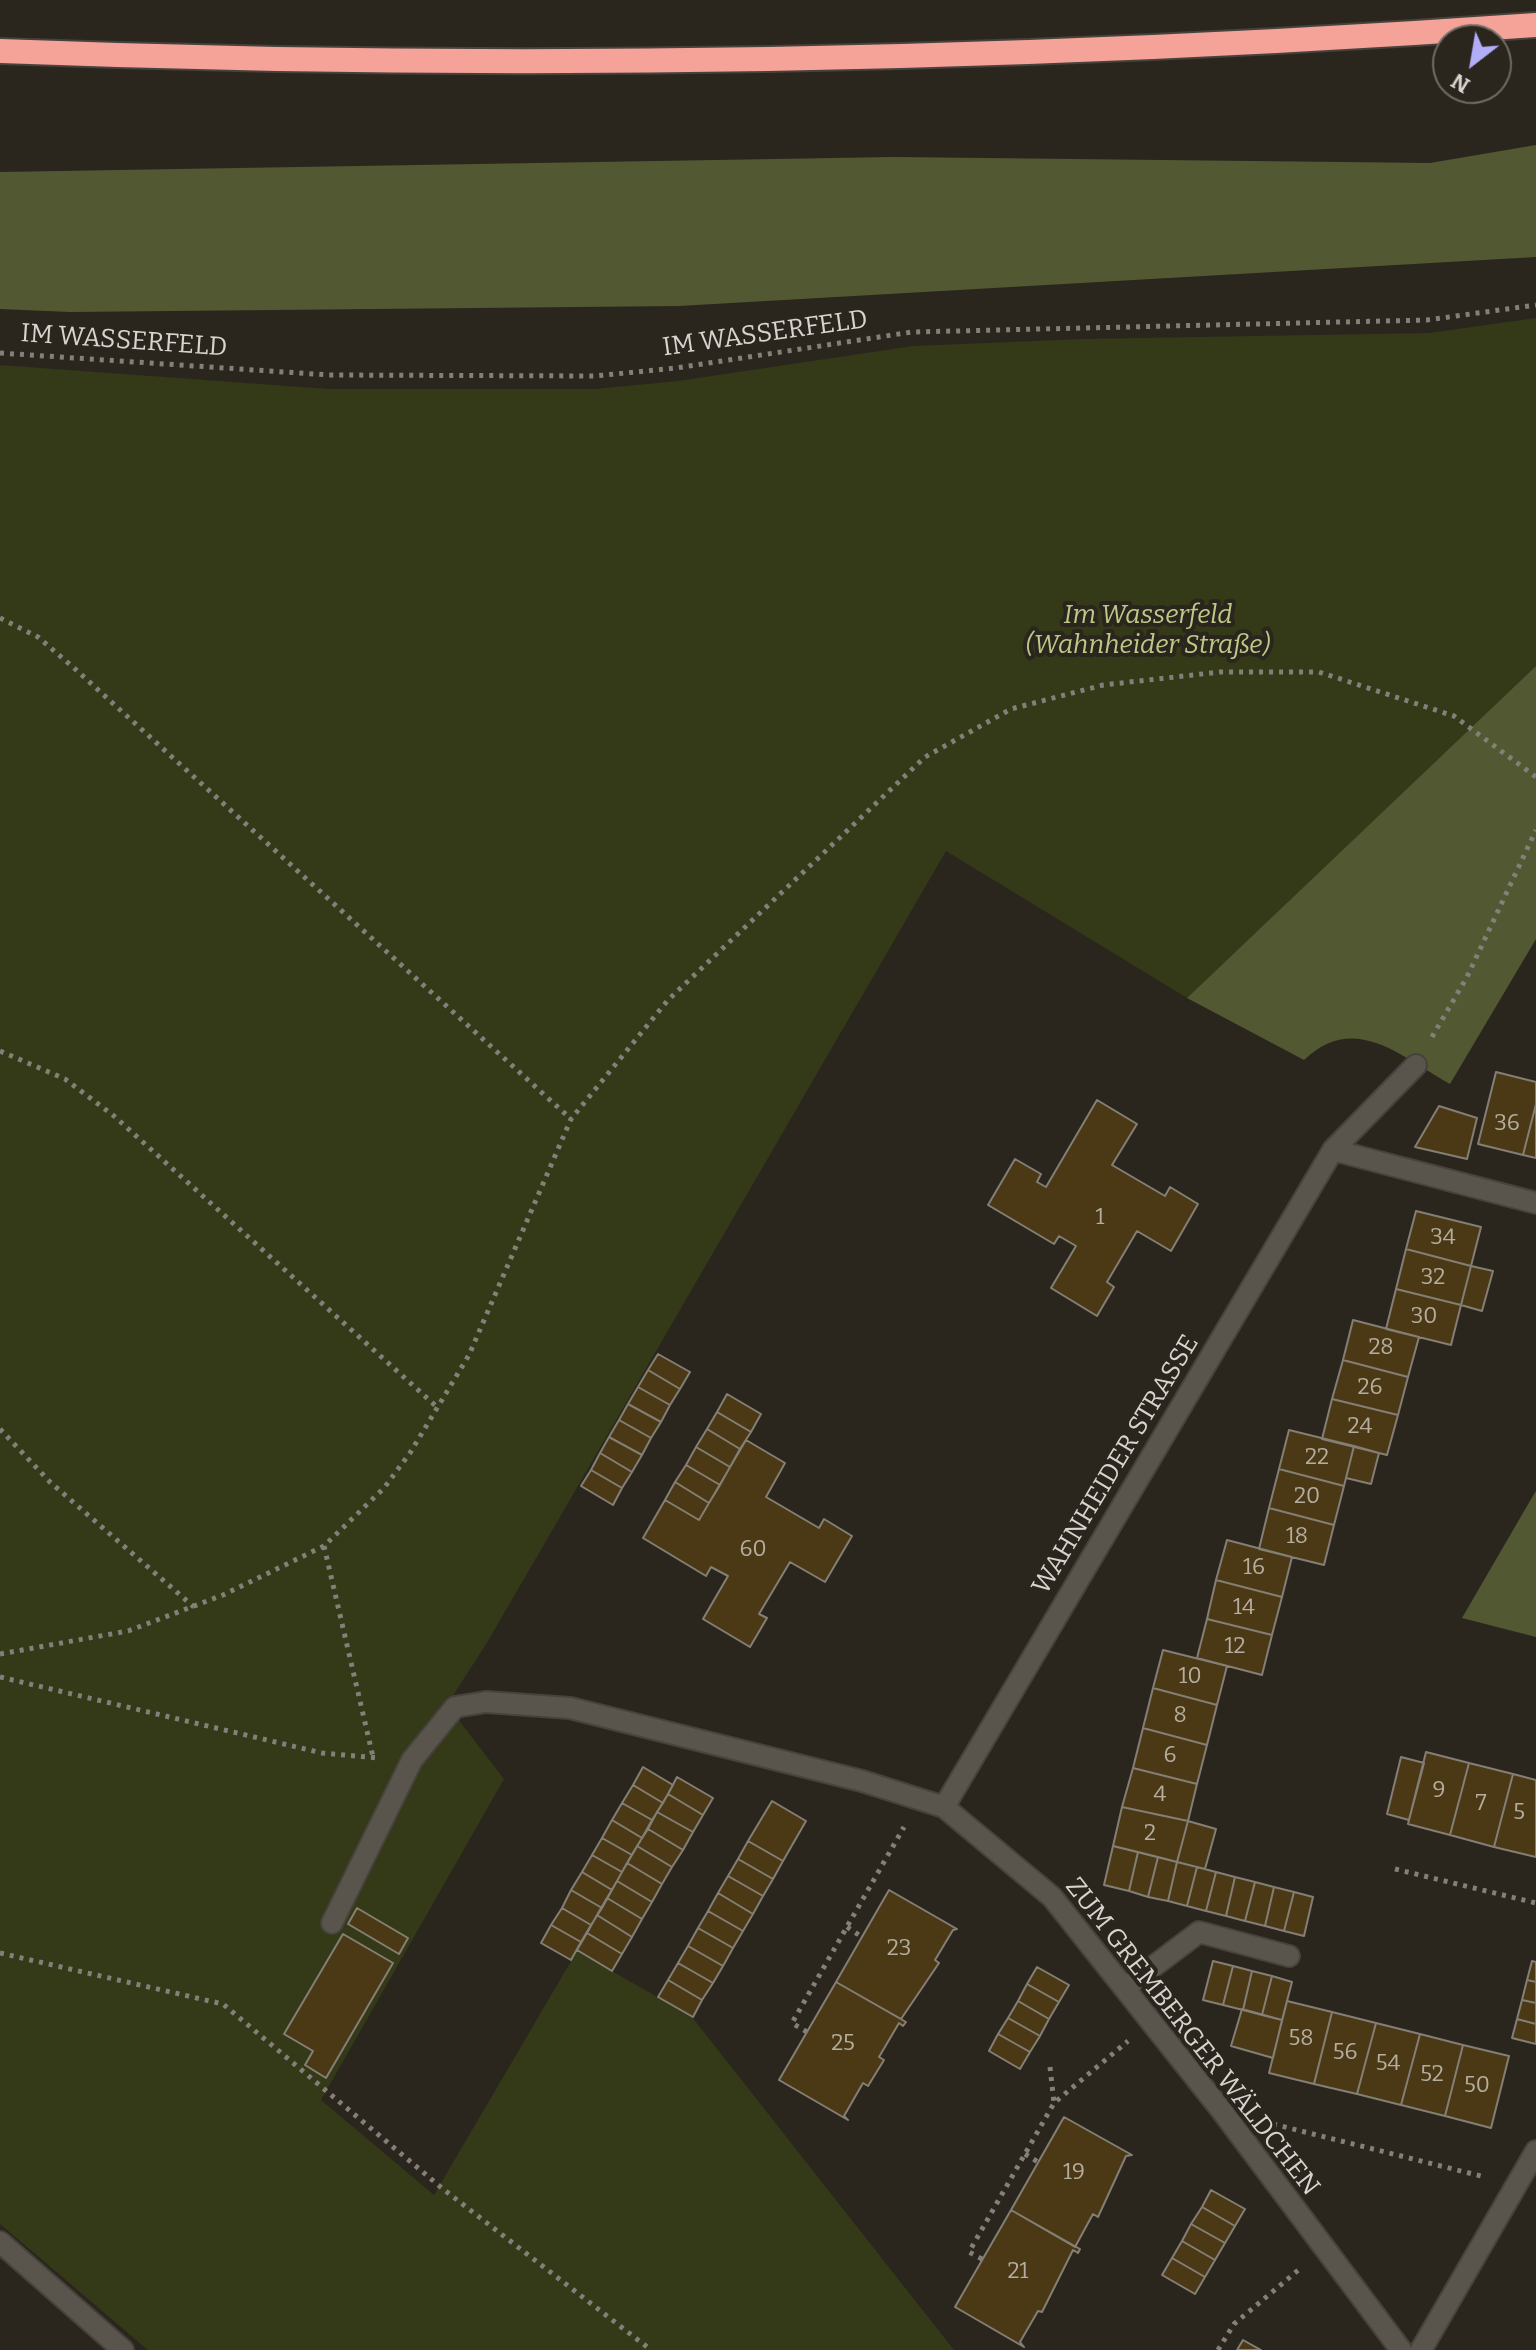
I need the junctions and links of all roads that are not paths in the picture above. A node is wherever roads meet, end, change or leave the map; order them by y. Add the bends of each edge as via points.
1 (1536, 25) edge
2 (0, 51) edge
3 (1416, 1065) road end
4 (1333, 1150) junction
5 (1536, 1203) edge
6 (944, 1807) junction
7 (332, 1923) dead end
8 (1289, 1956) dead end
9 (1125, 1988) junction
10 (1536, 2151) edge
11 (0, 2242) edge
12 (123, 2350) edge
13 (1401, 2350) edge
14 (1421, 2350) edge

1 - 2 highway via 1000,55 227,60
3 - 4 street, WAHNHEIDER STRASSE
4 - 5 street
4 - 6 street, WAHNHEIDER STRASSE
6 - 7 street, ZUM GREMBERGER WÄLDCHEN via 862,1781 570,1708 486,1702 455,1707 412,1760
6 - 9 street, ZUM GREMBERGER WÄLDCHEN via 1052,1897
8 - 9 street via 1199,1932
9 - 13 street, ZUM GREMBERGER WÄLDCHEN
10 - 14 street
11 - 12 street

